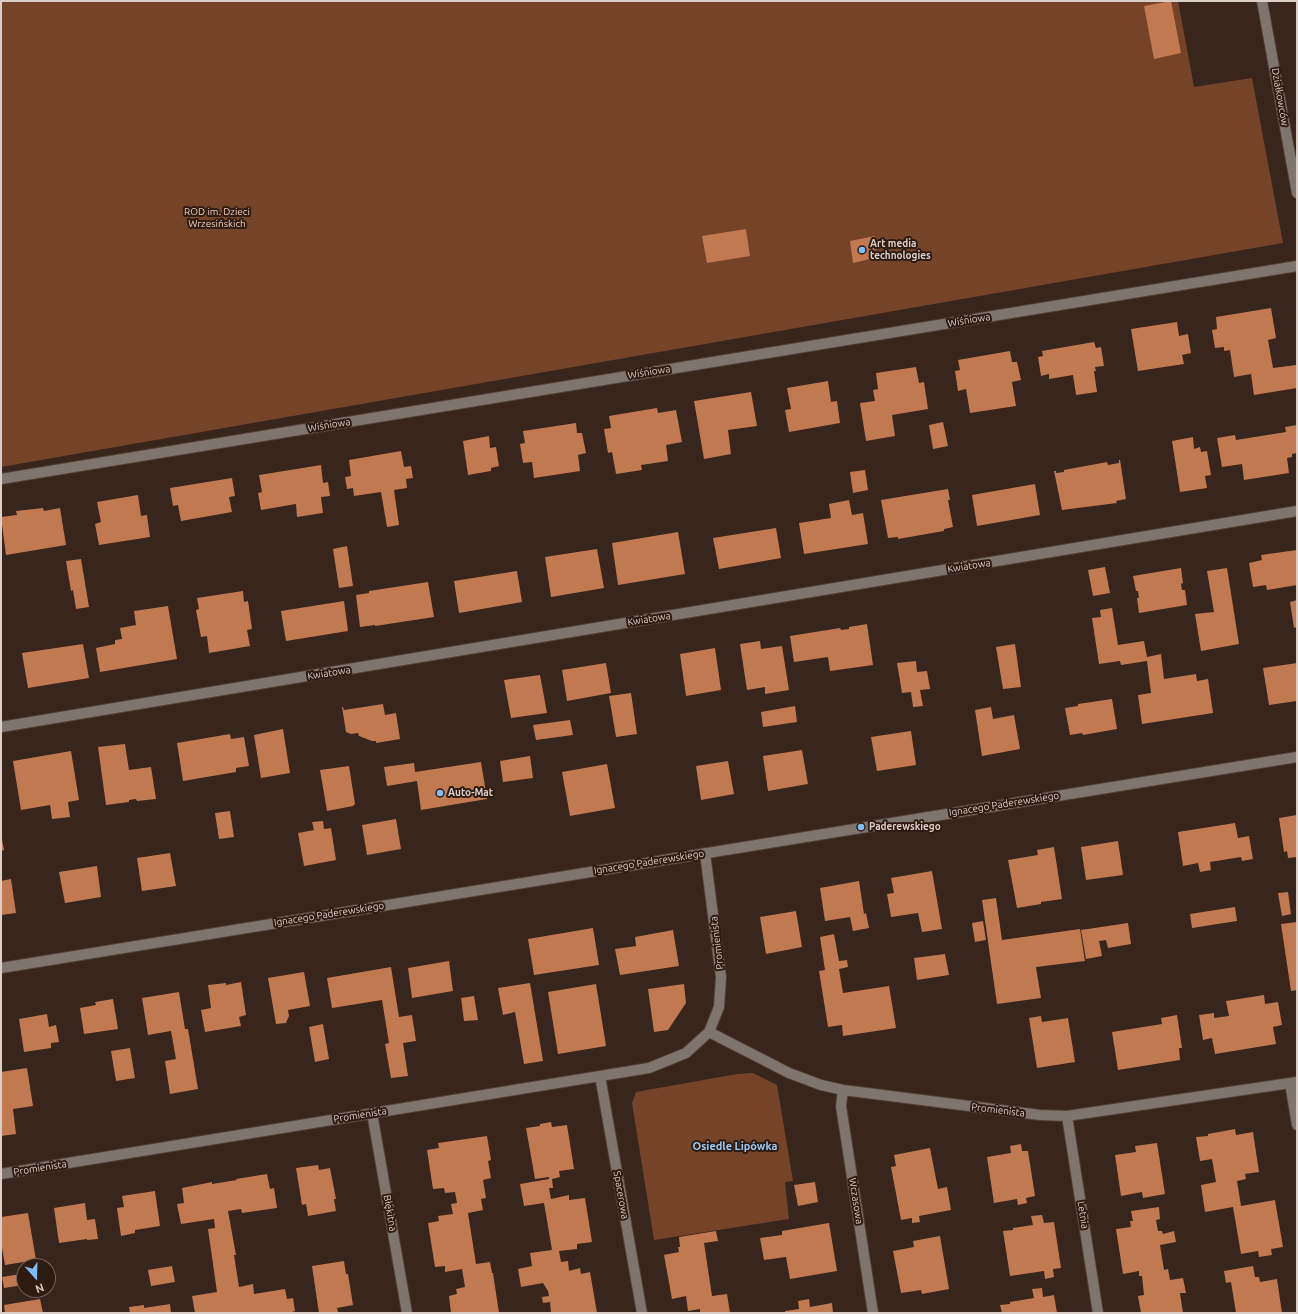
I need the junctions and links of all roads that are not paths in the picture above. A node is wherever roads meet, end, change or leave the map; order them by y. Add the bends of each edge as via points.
1 (1262, 1) edge
2 (1297, 193) edge
3 (1297, 266) edge
4 (1, 479) edge
5 (1297, 511) edge
6 (1, 727) edge
7 (1297, 757) edge
8 (705, 853) junction
9 (1, 968) edge
10 (709, 1032) junction
11 (600, 1076) junction
12 (1294, 1083) edge
13 (844, 1090) junction
14 (372, 1113) junction
15 (1067, 1116) junction
16 (1297, 1124) edge
17 (1, 1174) edge
18 (407, 1313) edge
19 (642, 1313) edge
20 (873, 1313) edge
21 (1098, 1313) edge

1 - 2 street, Działkowców
3 - 4 street, Wiśniowa
5 - 6 street, Kwiatowa
7 - 8 street, Ignacego Paderewskiego
8 - 9 street, Ignacego Paderewskiego
8 - 10 street, Promienista via 721,977 719,1007
10 - 11 street, Promienista via 686,1053 649,1068
10 - 13 street, Promienista via 790,1073 821,1086
11 - 14 street, Promienista
11 - 19 street, Spacerowa
12 - 15 street, Promienista
12 - 16 street
13 - 15 street, Promienista via 1040,1115
13 - 20 street, Wczasowa via 841,1106
14 - 17 street, Promienista
14 - 18 street, Błękitna
15 - 21 street, Letnia

